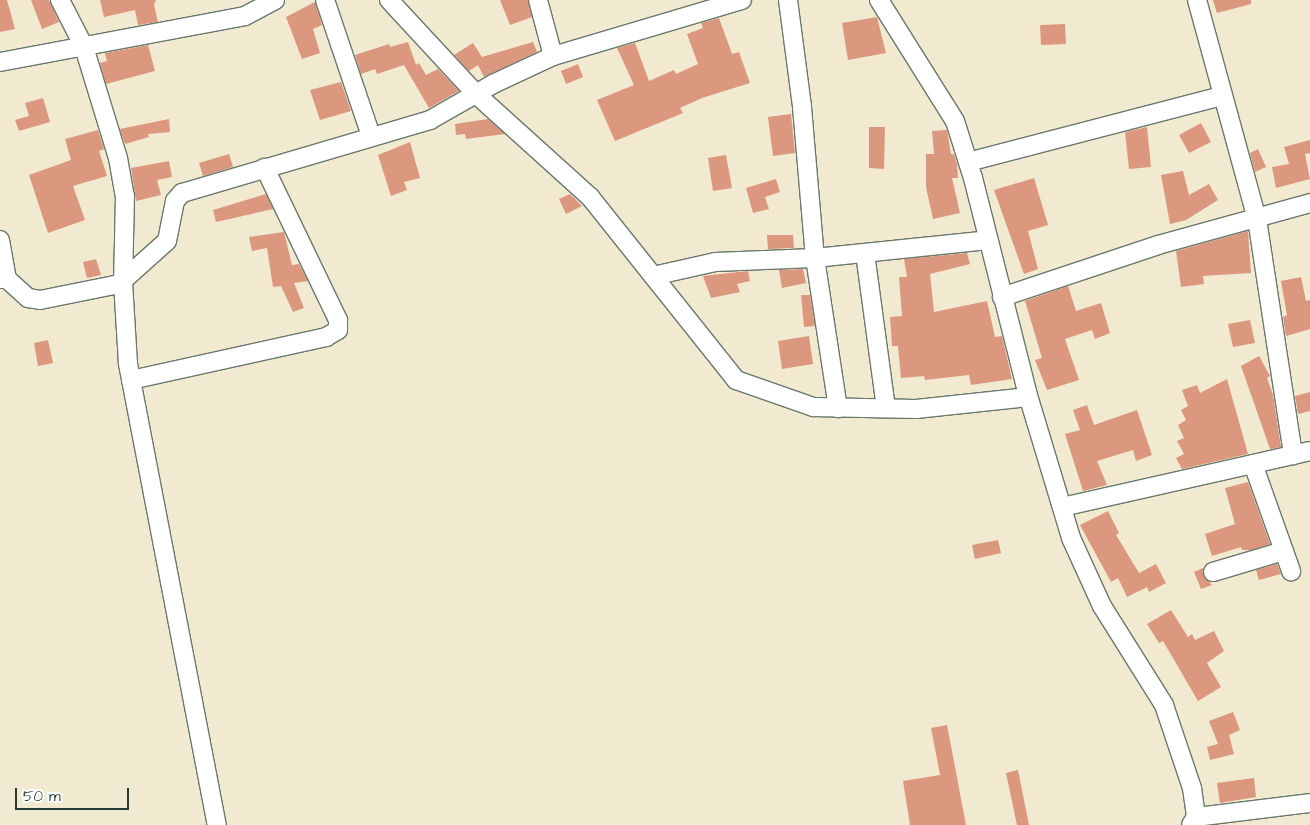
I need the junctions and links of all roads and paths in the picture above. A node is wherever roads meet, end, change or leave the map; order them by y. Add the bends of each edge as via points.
1 (60, 0) edge
2 (275, 0) edge
3 (325, 0) edge
4 (389, 0) edge
5 (538, 0) edge
6 (742, 0) edge
7 (788, 0) edge
8 (879, 0) edge
9 (1197, 0) edge
10 (711, 4) edge
11 (84, 47) junction
12 (553, 56) junction
13 (0, 62) edge
14 (476, 94) junction
15 (1222, 96) junction
16 (371, 136) junction
17 (968, 162) junction
18 (265, 168) junction
19 (1310, 202) edge
20 (1257, 220) junction
21 (0, 240) edge
22 (988, 240) junction
23 (865, 253) junction
24 (815, 258) junction
25 (653, 276) junction
26 (3, 279) edge
27 (123, 282) junction
28 (1002, 298) junction
29 (132, 380) junction
30 (1028, 397) junction
31 (838, 408) junction
32 (886, 408) junction
33 (1302, 453) edge
34 (1253, 464) junction
35 (1062, 507) junction
36 (1284, 551) junction
37 (1291, 571) dead end
38 (1213, 572) dead end
39 (1310, 803) edge
40 (1194, 821) edge
41 (217, 825) edge

1 - 11 street
2 - 11 street via 245,16
3 - 16 street
4 - 14 street
5 - 12 street
6 - 10 street
7 - 24 street via 802,107
8 - 17 street via 956,122
9 - 15 street
10 - 12 street
11 - 13 street
11 - 27 street via 118,158 125,196
12 - 14 street
14 - 16 street via 430,120
14 - 25 street via 590,197
15 - 17 street
15 - 20 street
16 - 18 street
17 - 22 street
18 - 27 street via 178,195 167,241
18 - 29 street via 338,320 338,330 326,337
19 - 20 street
20 - 28 street via 1158,246
20 - 33 street
21 - 26 street
22 - 23 street
22 - 28 street
23 - 24 street
23 - 32 street
24 - 25 street via 715,262
24 - 31 street
25 - 31 street via 736,380 812,407
26 - 27 street via 28,298 40,300
27 - 29 street
28 - 30 street
29 - 41 street
30 - 32 street via 916,409
30 - 35 street
31 - 32 street
33 - 34 street
34 - 35 street
34 - 36 street
35 - 40 street via 1071,538 1102,606 1164,705 1192,788
36 - 37 street
36 - 38 street
39 - 40 street

